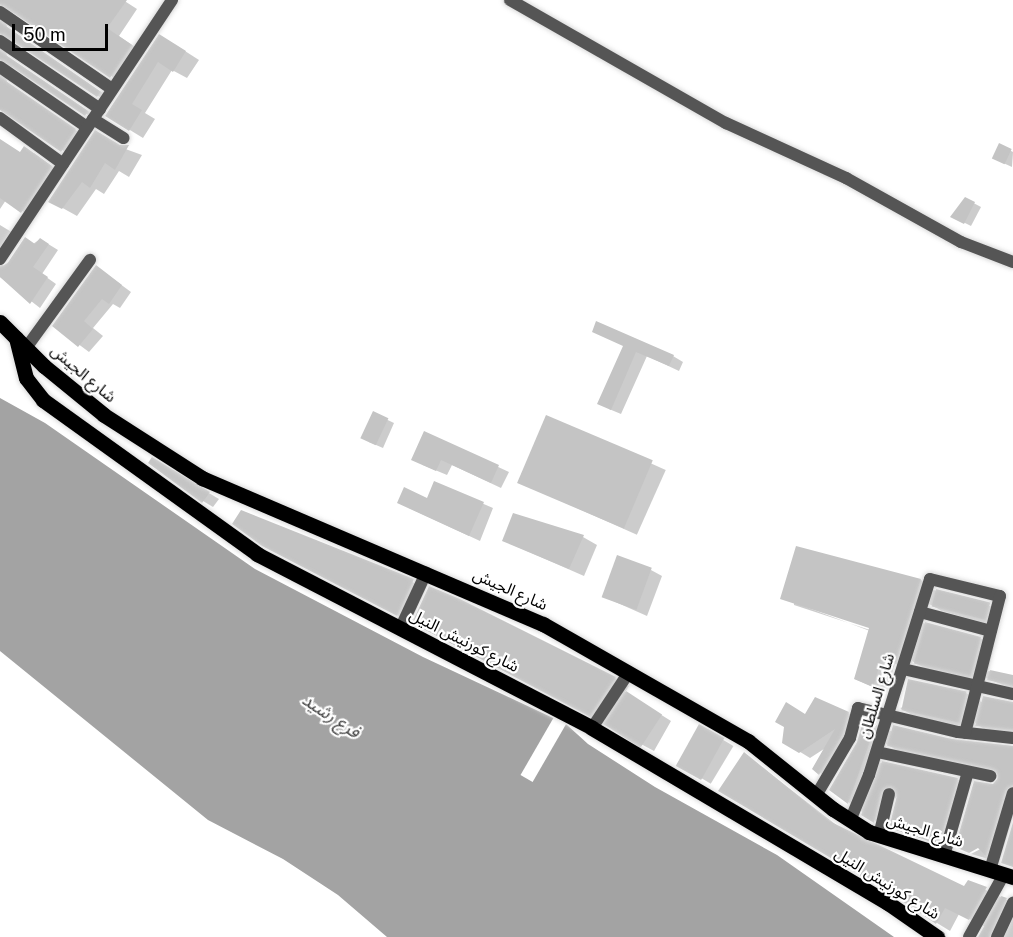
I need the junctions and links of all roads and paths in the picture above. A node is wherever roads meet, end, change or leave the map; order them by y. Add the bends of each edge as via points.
1 (172, 0) edge
2 (510, 0) edge
3 (0, 12) edge
4 (0, 41) edge
5 (0, 67) edge
6 (112, 89) junction
7 (0, 118) edge
8 (93, 119) junction
9 (124, 138) dead end
10 (63, 164) junction
11 (0, 259) edge
12 (90, 260) dead end
13 (1013, 262) edge
14 (0, 322) edge
15 (21, 343) junction
16 (426, 573) junction
17 (920, 612) junction
18 (400, 628) junction
19 (991, 632) junction
20 (903, 669) junction
21 (629, 672) junction
22 (977, 688) junction
23 (1013, 694) edge
24 (889, 715) junction
25 (592, 728) junction
26 (965, 733) junction
27 (1013, 738) edge
28 (877, 752) junction
29 (968, 772) junction
30 (990, 776) dead end
31 (1013, 793) edge
32 (817, 794) junction
33 (889, 794) dead end
34 (850, 821) junction
35 (879, 836) junction
36 (944, 856) junction
37 (1002, 874) edge
38 (1013, 903) edge
39 (937, 937) edge
40 (969, 937) edge
41 (997, 937) edge

1 - 6 street
2 - 13 street via 726,123 846,178 961,242
3 - 6 street
4 - 8 street
5 - 8 street
6 - 8 street
7 - 10 street
8 - 9 street
8 - 10 street
10 - 11 street
12 - 15 street
14 - 15 main road, شارع الجيش
15 - 16 main road, شارع الجيش via 104,415 185,469 264,508
15 - 18 main road, شارع كورنيش النيل via 26,378 54,410 257,554
16 - 18 street
16 - 21 main road, شارع الجيش via 525,615
17 - 19 street
17 - 19 street, شارع السلطان via 930,579 1000,596
17 - 20 street, شارع السلطان
18 - 25 main road, شارع كورنيش النيل
19 - 22 street
20 - 22 street
20 - 24 street, شارع السلطان
21 - 25 street
21 - 32 main road, شارع الجيش via 748,741
22 - 23 street
22 - 26 street
24 - 26 street
24 - 28 street, شارع السلطان
24 - 32 street via 858,708 850,738
25 - 39 main road, شارع كورنيش النيل via 880,898
26 - 27 street
28 - 29 street
28 - 34 street, شارع السلطان
29 - 30 street
29 - 36 street
31 - 37 street
32 - 34 main road, شارع الجيش
33 - 35 street
34 - 35 main road, شارع الجيش
35 - 36 main road, شارع الجيش
36 - 37 main road, شارع الجيش
37 - 40 street
38 - 41 street

